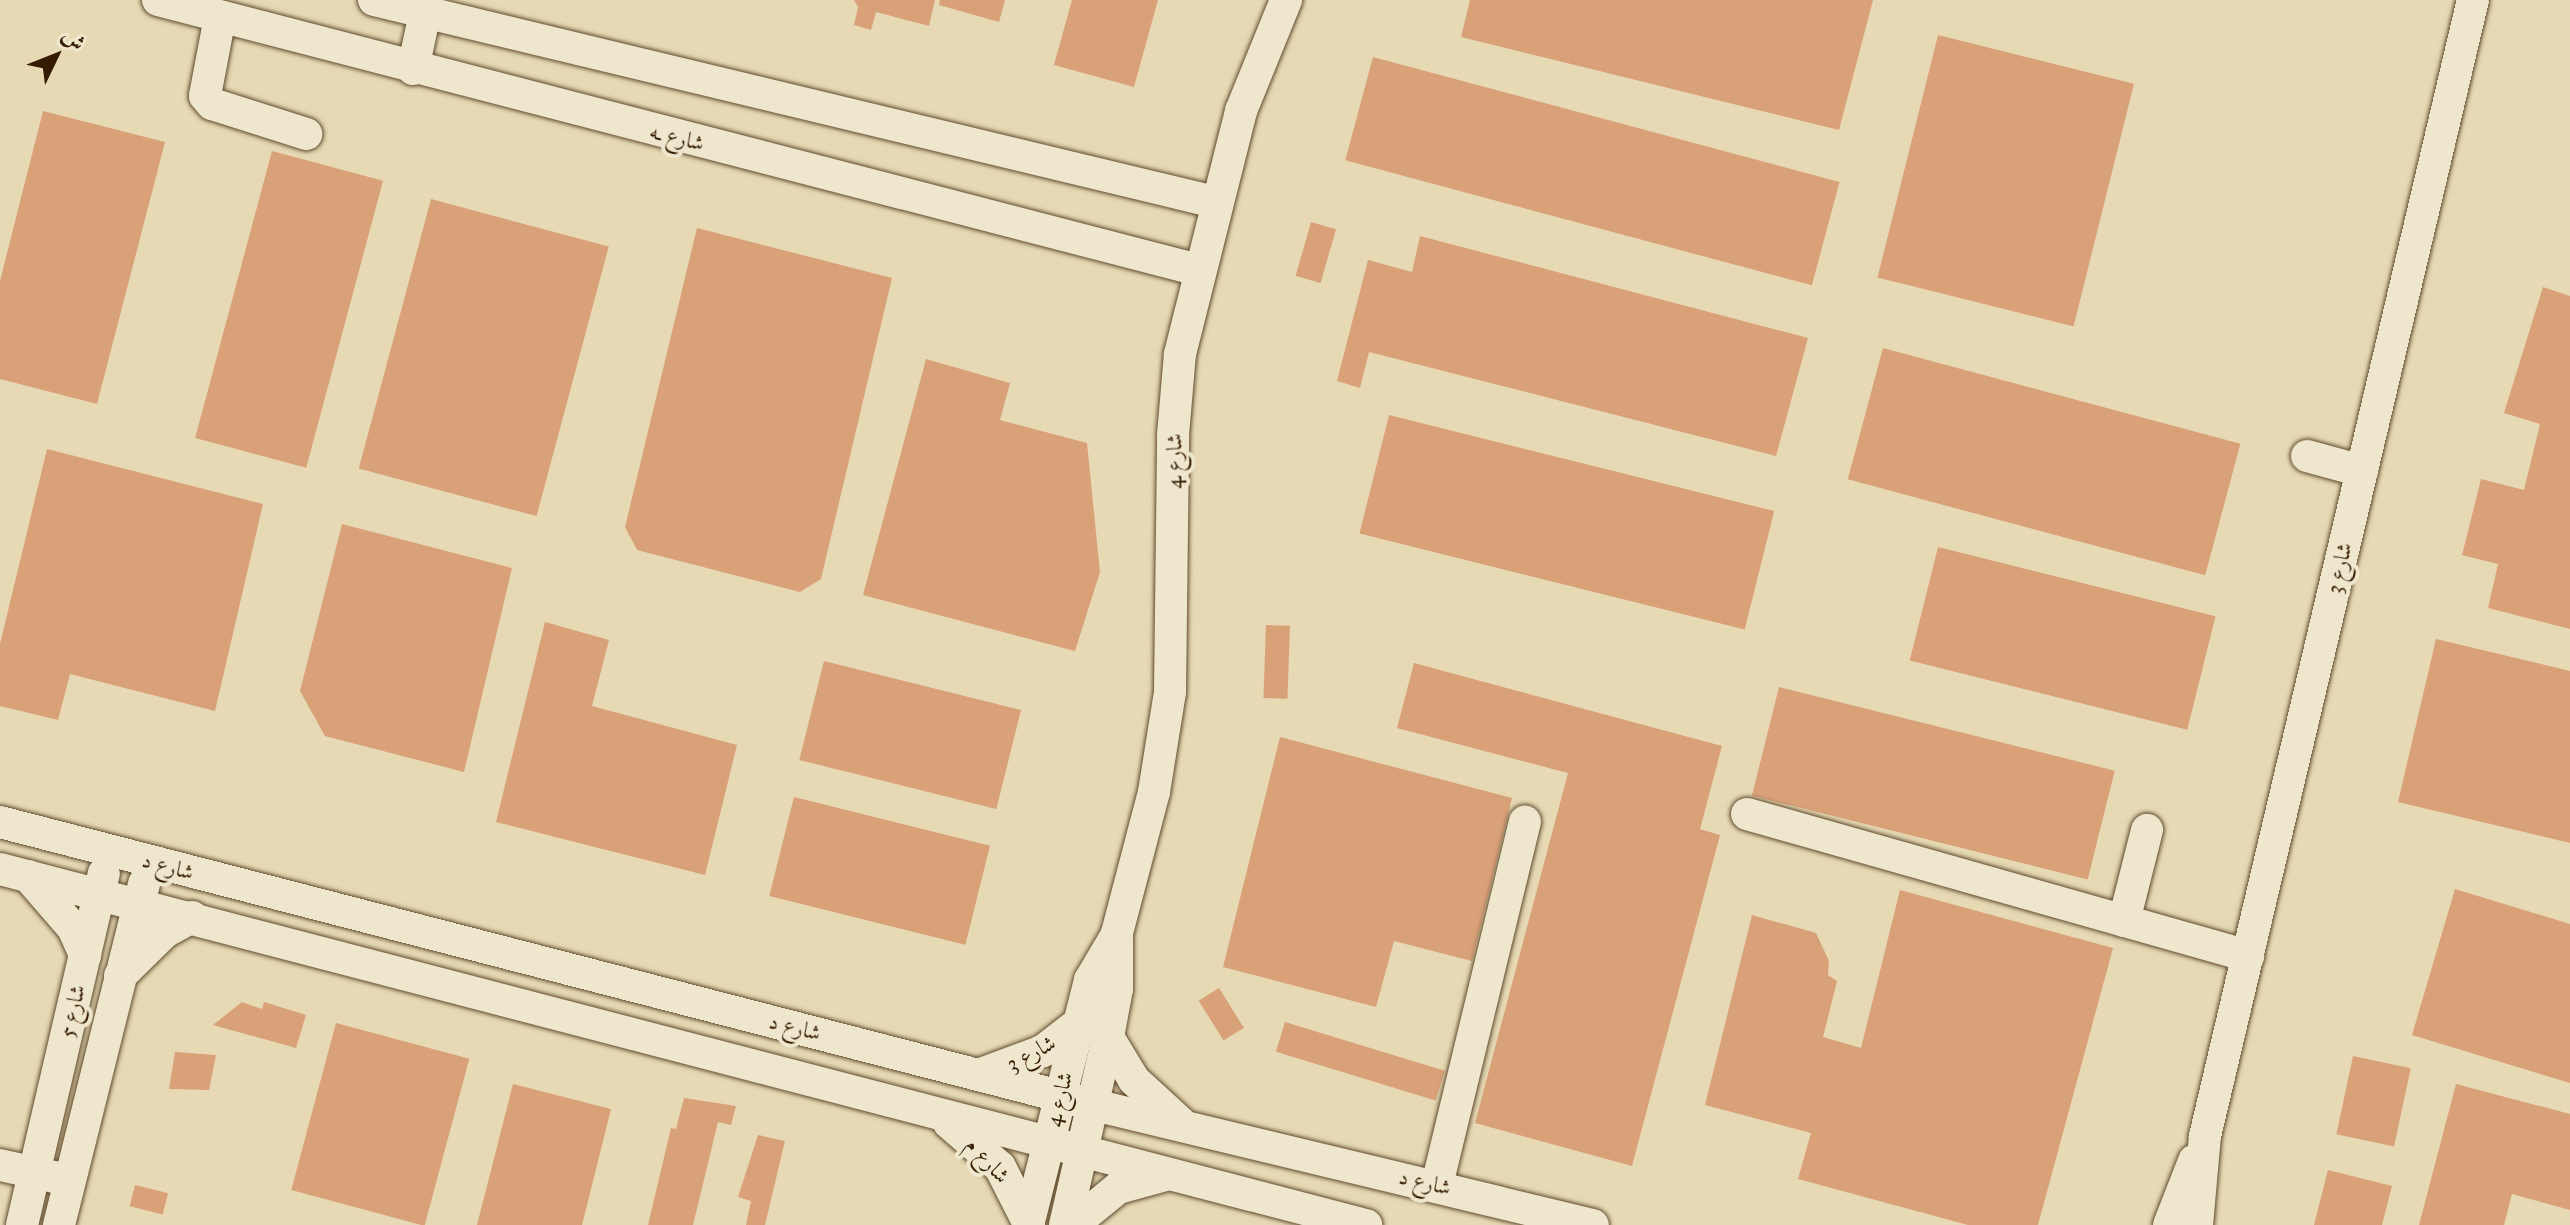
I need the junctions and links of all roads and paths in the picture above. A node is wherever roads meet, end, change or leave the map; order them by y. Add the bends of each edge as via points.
1 (158, 0) edge
2 (374, 0) edge
3 (1286, 0) edge
4 (2473, 0) edge
5 (425, 13) junction
6 (220, 17) junction
7 (413, 69) junction
8 (306, 134) dead end
9 (1215, 202) junction
10 (1198, 270) junction
11 (2307, 456) dead end
12 (2362, 471) junction
13 (1747, 814) dead end
14 (1525, 821) dead end
15 (0, 822) edge
16 (2147, 830) dead end
17 (110, 850) junction
18 (149, 861) junction
19 (14, 872) edge
20 (100, 893) junction
21 (138, 903) junction
22 (192, 917) junction
23 (2124, 921) junction
24 (1117, 933) junction
25 (85, 955) junction
26 (2248, 956) junction
27 (120, 976) junction
28 (1079, 1023) junction
29 (1108, 1037) junction
30 (979, 1075) junction
31 (1059, 1096) junction
32 (1094, 1105) junction
33 (929, 1112) junction
34 (1191, 1129) junction
35 (2205, 1136) junction
36 (1048, 1143) junction
37 (1083, 1152) junction
38 (0, 1165) edge
39 (34, 1172) junction
40 (1169, 1174) junction
41 (69, 1181) junction
42 (1437, 1185) junction
43 (16, 1209) edge
44 (60, 1220) edge
45 (1028, 1224) edge
46 (1065, 1225) edge
47 (1073, 1225) edge
48 (1366, 1225) edge
49 (1593, 1225) edge
50 (2169, 1225) edge
51 (2197, 1225) edge

1 - 6 street, شارع ـه
2 - 5 street
3 - 9 street, شارع 4 via 1241,111
4 - 12 street, شارع 3
5 - 7 street
5 - 9 street
6 - 7 street, شارع ـه
6 - 8 street via 205,96 212,104
7 - 10 street, شارع ـه
9 - 10 street, شارع 4
10 - 24 street, شارع 4 via 1180,354 1173,435 1170,692 1154,792
11 - 12 street
12 - 26 street, شارع 3
13 - 23 street
14 - 42 street
15 - 17 street, شارع د
16 - 23 street
17 - 18 street, شارع د
17 - 20 street, شارع 5
18 - 21 street, شارع 5
18 - 30 street, شارع د
19 - 20 street, شارع د
19 - 25 street via 73,928
20 - 21 street, شارع د
20 - 25 street, شارع 5
21 - 22 street, شارع د
21 - 27 street, شارع 5
22 - 27 street via 165,932
22 - 33 street, شارع د
23 - 26 street
24 - 28 street, شارع 4 via 1090,980
24 - 29 street, شارع 4 via 1117,989
25 - 39 street, شارع 5
26 - 35 street, شارع 3
27 - 41 street, شارع 5
28 - 30 street, شارع 3 via 1033,1056
28 - 31 street, شارع 4
29 - 32 street, شارع 4
29 - 34 street via 1151,1099
30 - 31 street, شارع د
31 - 32 street, شارع د
31 - 36 street, شارع 4
32 - 34 street, شارع د
32 - 37 street, شارع 4
33 - 36 street, شارع د
33 - 45 street, شارع م via 978,1144 1000,1167
34 - 42 street, شارع د
35 - 50 street, شارع 3
35 - 51 street, شارع 3
36 - 37 street, شارع د
36 - 45 street, شارع 4
37 - 40 street, شارع د
37 - 46 street, شارع 4
38 - 39 street
39 - 41 street
39 - 43 street, شارع 5
40 - 47 street via 1118,1188
40 - 48 street, شارع د
41 - 44 street, شارع 5
42 - 49 street, شارع د
43 - 44 street, شارع 5

